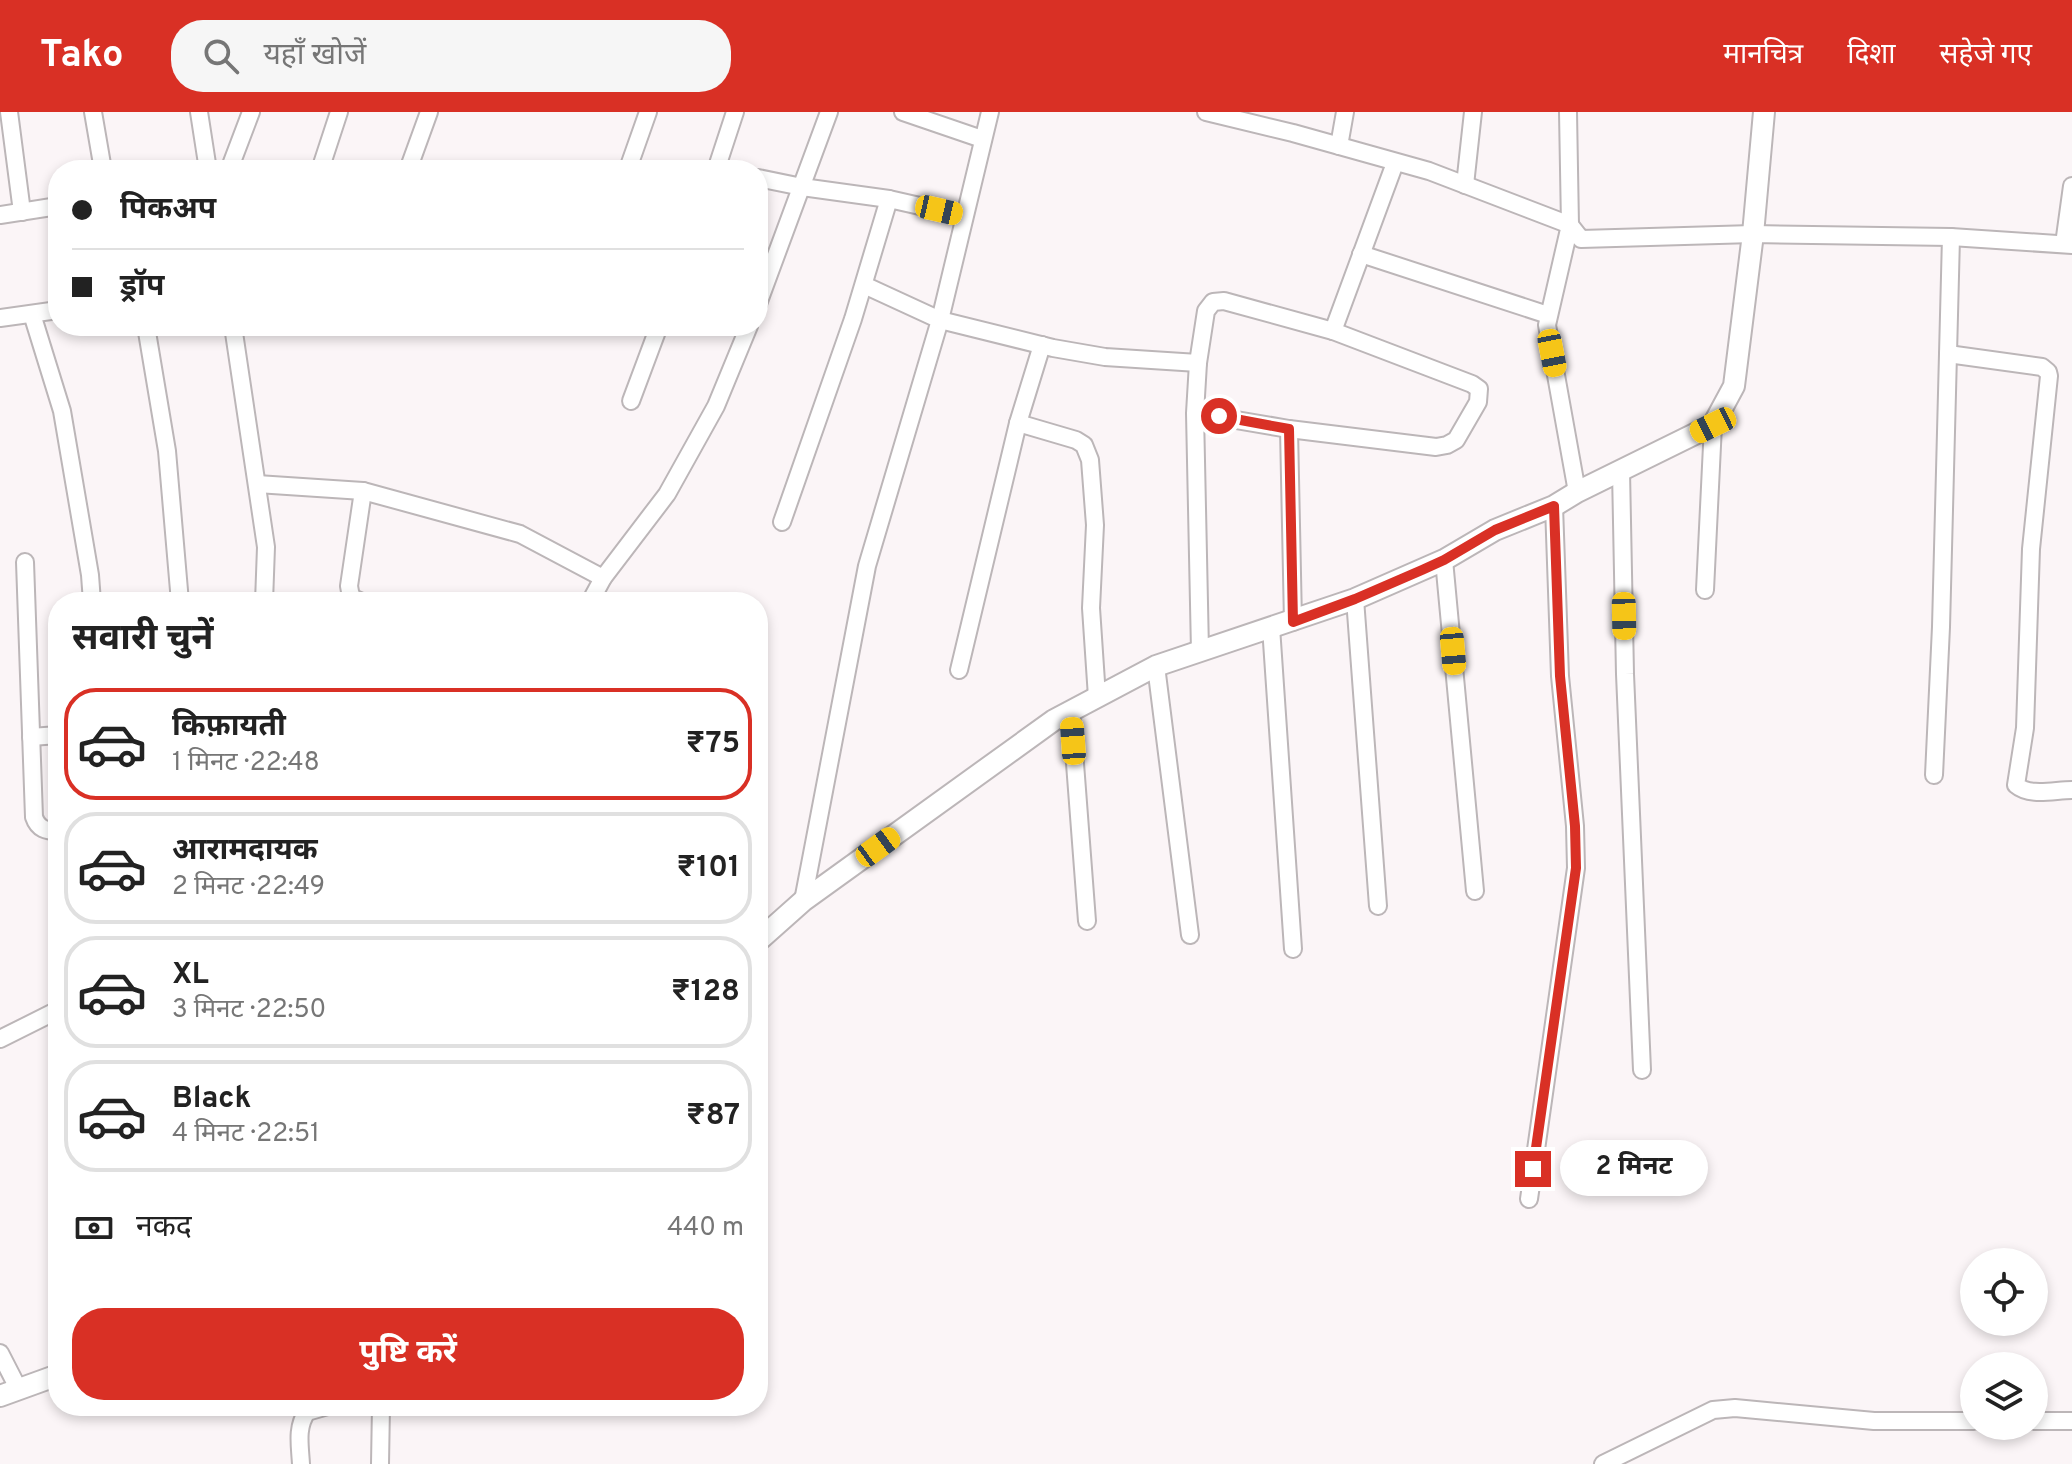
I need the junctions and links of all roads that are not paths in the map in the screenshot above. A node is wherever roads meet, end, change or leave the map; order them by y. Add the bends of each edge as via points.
1 (9, 112) edge
2 (93, 112) edge
3 (199, 112) edge
4 (251, 112) edge
5 (339, 112) edge
6 (429, 112) edge
7 (648, 112) edge
8 (735, 112) edge
9 (829, 112) edge
10 (903, 112) edge
11 (990, 112) edge
12 (1206, 112) edge
13 (1345, 112) edge
14 (1473, 112) edge
15 (1568, 112) edge
16 (1764, 112) edge
17 (982, 139) junction
18 (1339, 146) junction
19 (101, 160) edge
20 (206, 160) edge
21 (233, 160) edge
22 (323, 160) edge
23 (412, 160) edge
24 (631, 160) edge
25 (721, 160) edge
26 (1395, 163) junction
27 (768, 180) edge
28 (1465, 185) junction
29 (2072, 186) edge
30 (802, 187) junction
31 (889, 199) junction
32 (48, 208) edge
33 (22, 212) junction
34 (0, 215) edge
35 (964, 216) junction
36 (1570, 225) junction
37 (1753, 234) junction
38 (1951, 237) junction
39 (2068, 245) edge
40 (1361, 254) junction
41 (768, 277) edge
42 (864, 285) junction
43 (48, 312) edge
44 (32, 314) junction
45 (1548, 315) junction
46 (0, 318) edge
47 (940, 320) junction
48 (1333, 331) junction
49 (148, 336) edge
50 (235, 336) edge
51 (655, 336) edge
52 (745, 336) edge
53 (1042, 345) junction
54 (1948, 354) junction
55 (1198, 363) junction
56 (631, 401) dead end
57 (1195, 413) junction
58 (1018, 423) junction
59 (1713, 425) junction
60 (1289, 429) junction
61 (1621, 471) junction
62 (257, 484) junction
63 (363, 491) junction
64 (1577, 492) junction
65 (1554, 506) junction
66 (782, 522) dead end
67 (1444, 560) junction
68 (25, 562) dead end
69 (603, 578) junction
70 (1705, 590) dead end
71 (91, 592) edge
72 (179, 592) edge
73 (264, 592) edge
74 (350, 592) edge
75 (595, 592) edge
76 (1355, 599) junction
77 (1293, 622) junction
78 (1271, 627) junction
79 (1200, 651) junction
80 (1156, 666) junction
81 (959, 670) dead end
82 (1097, 697) junction
83 (1071, 711) junction
84 (48, 736) edge
85 (31, 737) junction
86 (1934, 775) dead end
87 (2072, 790) edge
88 (48, 830) edge
89 (1475, 891) dead end
90 (803, 901) junction
91 (1378, 906) dead end
92 (1087, 921) dead end
93 (768, 932) edge
94 (1190, 935) dead end
95 (1293, 949) dead end
96 (48, 1015) edge
97 (0, 1039) edge
98 (1642, 1070) dead end
99 (1529, 1199) dead end
100 (0, 1353) edge
101 (48, 1379) edge
102 (9, 1393) edge
103 (304, 1416) edge
104 (381, 1416) edge
105 (1960, 1421) edge
106 (2048, 1421) edge
107 (2072, 1421) edge
108 (301, 1464) edge
109 (380, 1464) edge
110 (1603, 1464) edge

1 - 33 street
2 - 19 street
3 - 20 street
4 - 21 street
5 - 22 street
6 - 23 street
7 - 24 street
8 - 25 street
9 - 30 street
10 - 17 street
11 - 17 street
12 - 18 street
13 - 18 street
14 - 28 street
15 - 36 street
16 - 37 street
17 - 35 street
18 - 26 street
26 - 28 street
26 - 40 street
27 - 30 street
28 - 36 street
29 - 39 street
30 - 31 street
30 - 41 street
31 - 35 street
31 - 42 street
32 - 33 street
33 - 34 street
35 - 47 street
36 - 37 street via 1581,239
36 - 45 street
37 - 38 street
37 - 59 street via 1734,386
38 - 39 street
38 - 54 street
40 - 45 street
40 - 48 street
42 - 47 street
42 - 66 street
43 - 44 street
44 - 46 street
44 - 71 street via 62,411
45 - 64 street
47 - 53 street
47 - 90 street via 867,566
48 - 55 street via 1213,302 1206,311
48 - 60 street via 1472,384 1479,389 1478,402 1456,440 1436,447
49 - 72 street via 167,451
50 - 62 street
51 - 56 street
52 - 69 street via 716,406 674,482
53 - 55 street via 1105,357
53 - 58 street
54 - 86 street
54 - 87 street via 2048,372 2031,549 2025,728 2016,785 2029,792
55 - 57 street
57 - 60 street
57 - 79 street
58 - 81 street
58 - 82 street via 1076,440 1090,460
59 - 61 street
59 - 70 street
60 - 77 street
61 - 64 street
61 - 98 street
62 - 63 street
62 - 73 street via 266,547
63 - 69 street via 520,534
63 - 74 street
64 - 65 street
65 - 67 street via 1495,530
65 - 99 street via 1560,676 1576,868
67 - 76 street
67 - 89 street
68 - 85 street
69 - 75 street
76 - 77 street
76 - 91 street
77 - 78 street
78 - 79 street
78 - 95 street
79 - 80 street
80 - 82 street
80 - 94 street
82 - 83 street
83 - 90 street
83 - 92 street
84 - 85 street
85 - 88 street via 34,817
90 - 93 street
96 - 97 street
100 - 102 street
101 - 102 street
103 - 108 street
104 - 109 street
105 - 110 street via 1713,1410
106 - 107 street

